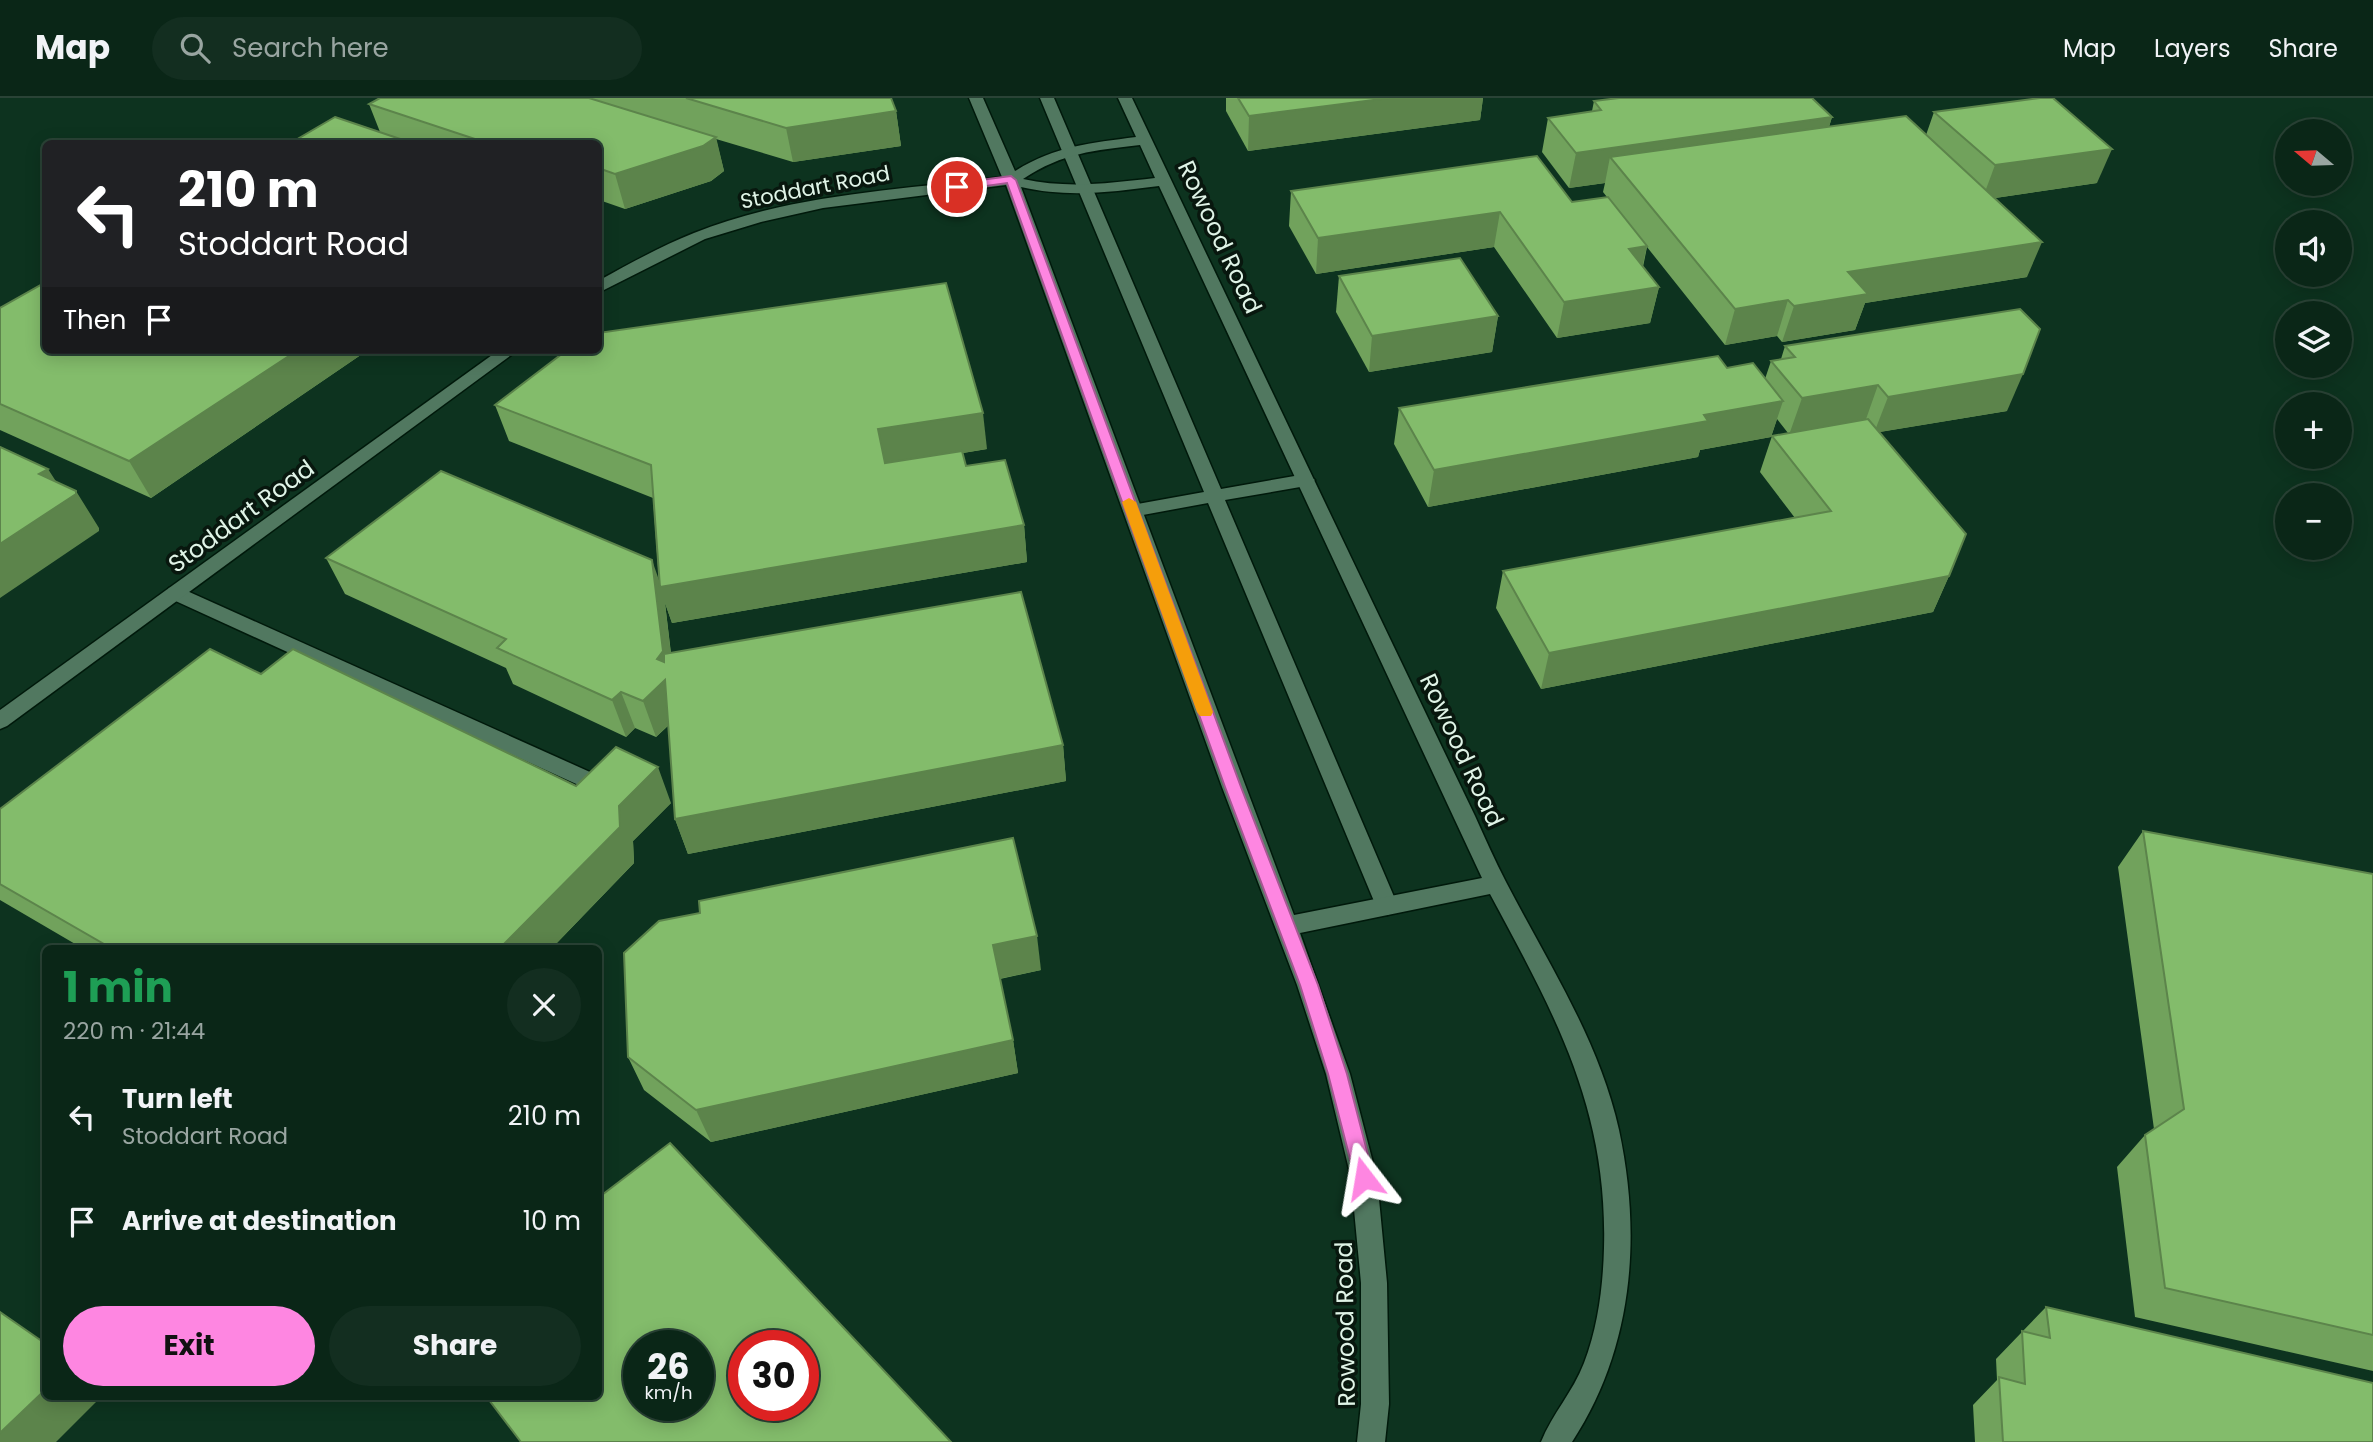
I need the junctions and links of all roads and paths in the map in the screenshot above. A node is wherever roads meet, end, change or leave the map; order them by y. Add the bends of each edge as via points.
1 (976, 98) edge
2 (1047, 98) edge
3 (1125, 98) edge
4 (1146, 141) junction
5 (1070, 150) junction
6 (1011, 180) junction
7 (1165, 181) junction
8 (1088, 190) junction
9 (602, 286) edge
10 (505, 354) edge
11 (1306, 480) junction
12 (1216, 496) junction
13 (1132, 511) junction
14 (176, 593) junction
15 (0, 721) edge
16 (603, 787) edge
17 (1496, 884) junction
18 (1387, 906) junction
19 (1287, 926) junction
20 (1371, 1442) edge
21 (1555, 1442) edge

1 - 6 street, Rowood Road
2 - 5 street
3 - 4 street, Rowood Road
4 - 5 street, Stoddart Road
4 - 7 street, Rowood Road
5 - 6 street, Stoddart Road
5 - 8 street
6 - 8 street, Stoddart Road via 1048,189
6 - 9 street, Stoddart Road via 823,204 758,218 700,236
6 - 13 street, Rowood Road
7 - 8 street, Stoddart Road
7 - 11 street, Rowood Road
8 - 12 street
10 - 14 street, Stoddart Road
11 - 12 street
11 - 17 street, Rowood Road
12 - 13 street
12 - 18 street
13 - 19 street, Rowood Road
14 - 15 street, Stoddart Road
14 - 16 street
17 - 18 street
17 - 21 street, Rowood Road via 1560,1003 1594,1085 1613,1158 1614,1297 1601,1358
18 - 19 street
19 - 20 street, Rowood Road via 1338,1074 1364,1178 1374,1283

